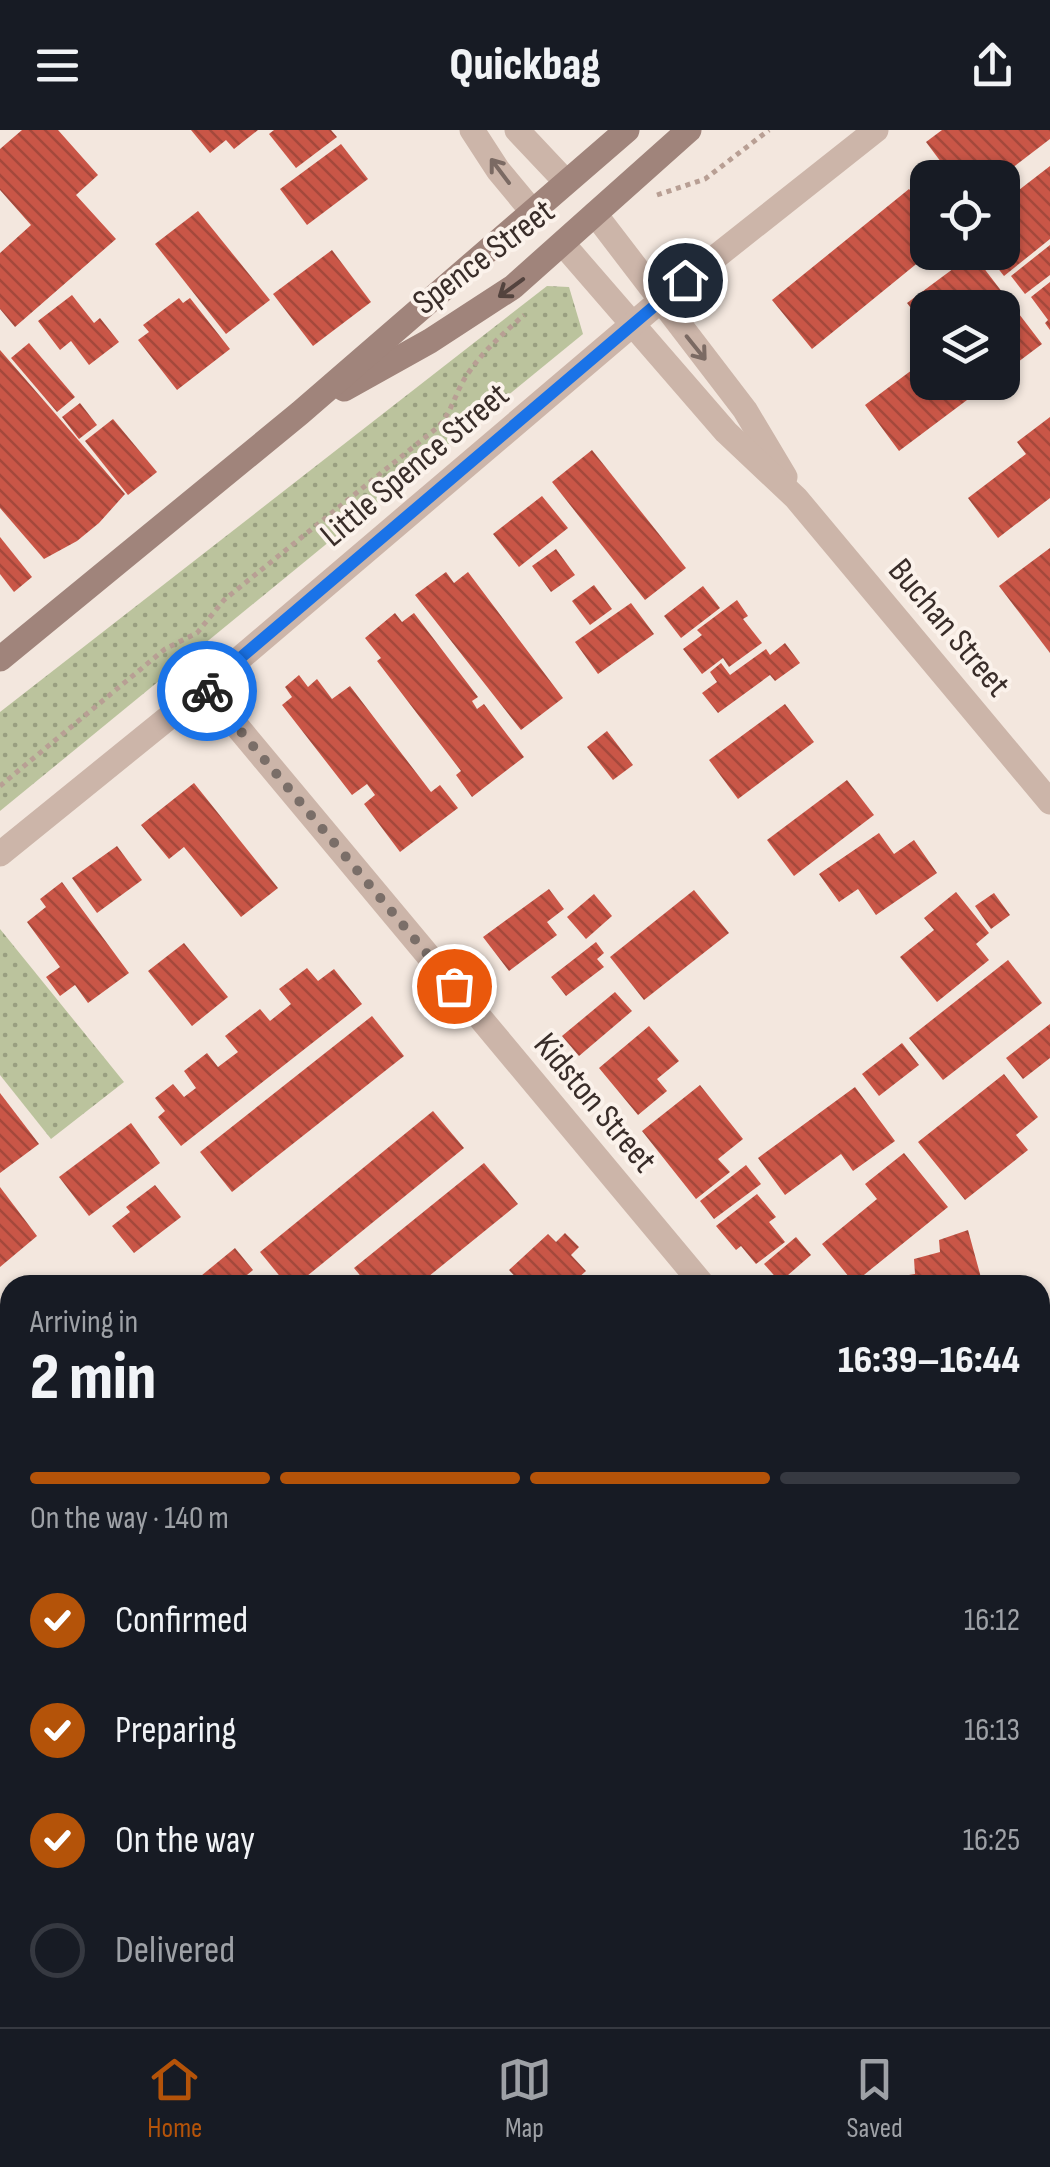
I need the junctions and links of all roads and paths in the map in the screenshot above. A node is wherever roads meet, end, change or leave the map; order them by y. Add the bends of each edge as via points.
1 (472, 130) edge
2 (517, 130) edge
3 (627, 130) edge
4 (688, 130) edge
5 (770, 130) edge
6 (876, 130) edge
7 (566, 182) junction
8 (642, 200) dead end
9 (532, 210) junction
10 (596, 214) junction
11 (564, 244) junction
12 (660, 301) junction
13 (530, 309) dead end
14 (633, 323) junction
15 (300, 413) junction
16 (796, 498) junction
17 (0, 659) edge
18 (205, 688) junction
19 (0, 786) edge
20 (1050, 802) edge
21 (0, 854) edge
22 (695, 1275) edge

9 -> 1 street, Buchan Street
2 - 7 street, Buchan Street
3 - 7 street, Spence Street
4 - 10 street, Spence Street
5 - 8 path via 705,179
6 - 12 street, Little Spence Street
7 - 9 street, Spence Street
7 - 10 street, Buchan Street
9 - 11 street, Buchan Street
9 - 15 street, Spence Street
10 - 11 street, Spence Street
10 - 12 street, Buchan Street
11 - 14 street, Buchan Street
11 -> 15 street, Spence Street via 483,308
12 - 14 street, Little Spence Street
12 -> 16 street, Buchan Street via 745,410
13 - 19 path via 470,371 438,426 224,600 197,633 165,649
14 - 16 street, Buchan Street via 726,432
14 - 18 street, Little Spence Street
15 - 17 street, Spence Street
16 - 20 street, Buchan Street
18 - 21 street, Little Spence Street
18 - 22 street, Kidston Street

